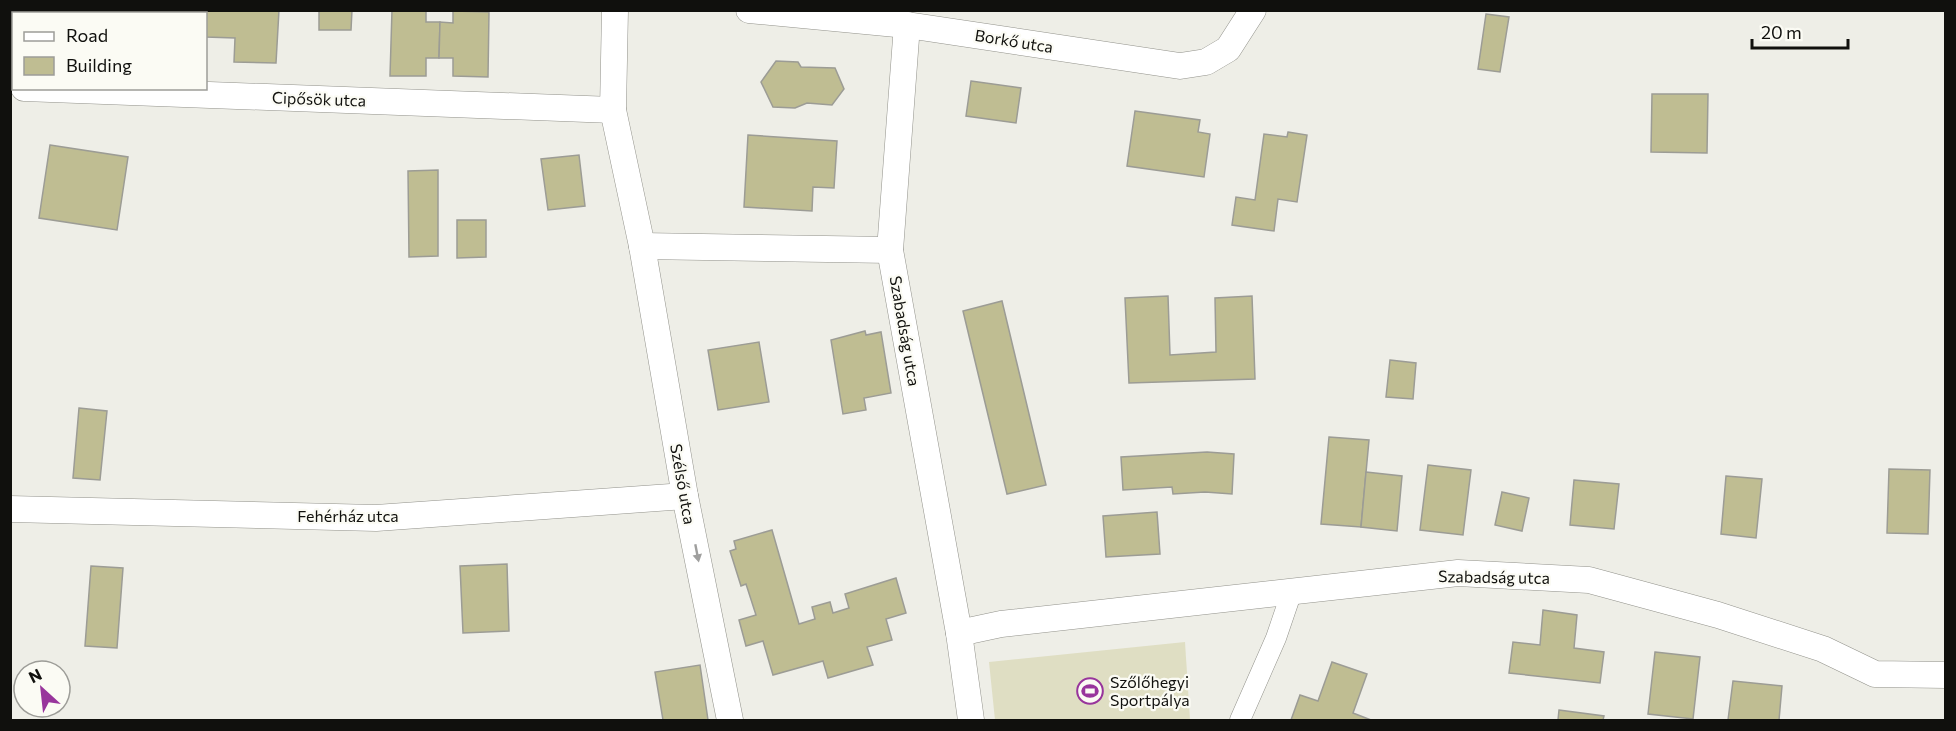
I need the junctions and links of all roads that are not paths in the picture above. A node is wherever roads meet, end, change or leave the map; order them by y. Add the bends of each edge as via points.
1 (615, 10) edge
2 (749, 10) edge
3 (1253, 10) edge
4 (907, 25) junction
5 (78, 90) edge
6 (613, 110) junction
7 (642, 246) junction
8 (890, 250) junction
9 (685, 496) junction
10 (10, 509) edge
11 (1292, 591) junction
12 (959, 633) junction
13 (1946, 675) edge
14 (730, 720) edge
15 (971, 720) edge
16 (1240, 720) edge

1 - 6 street, Szélső utca
2 - 4 street, Borkő utca
3 - 4 street, Borkő utca via 1228,49 1206,62 1180,66
4 - 8 street, Szabadság utca
5 - 6 street, Cipősök utca
6 - 7 street, Szélső utca
7 - 8 street
7 - 9 street, Szélső utca
8 - 12 street, Szabadság utca
9 - 10 street, Fehérház utca via 376,518
9 -> 14 street, Szélső utca
11 - 12 street, Szabadság utca via 1001,624
11 - 13 street, Szabadság utca via 1458,573 1589,580 1823,648 1875,674
11 - 16 street
12 - 15 street, Szabadság utca

